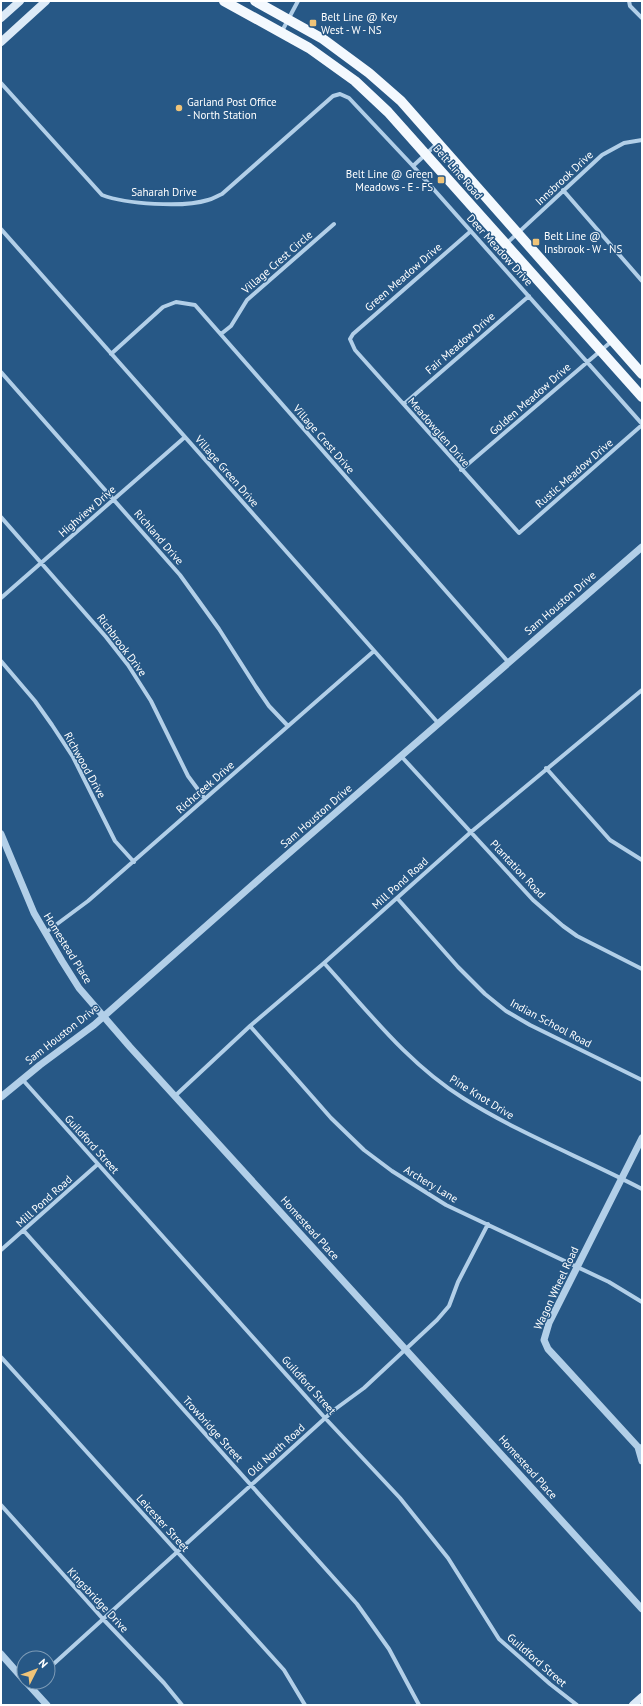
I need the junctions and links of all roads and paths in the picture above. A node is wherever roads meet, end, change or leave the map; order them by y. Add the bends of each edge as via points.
1 (20, 1) edge
2 (46, 1) edge
3 (224, 1) edge
4 (255, 1) edge
5 (298, 1) edge
6 (629, 1) edge
7 (1, 18) edge
8 (642, 18) edge
9 (289, 19) junction
10 (281, 33) junction
11 (1, 42) edge
12 (1, 83) edge
13 (340, 94) joint
14 (642, 140) edge
15 (438, 143) junction
16 (426, 154) junction
17 (413, 166) junction
18 (563, 190) junction
19 (334, 224) dead end
20 (1, 229) edge
21 (471, 231) junction
22 (517, 234) junction
23 (506, 244) junction
24 (642, 281) edge
25 (529, 296) junction
26 (221, 334) junction
27 (350, 339) joint
28 (612, 340) junction
29 (601, 350) junction
30 (111, 354) junction
31 (587, 362) junction
32 (1, 372) edge
33 (642, 374) edge
34 (642, 397) edge
35 (404, 404) junction
36 (642, 425) edge
37 (185, 437) junction
38 (461, 470) junction
39 (113, 499) junction
40 (1, 517) edge
41 (518, 534) joint
42 (642, 547) edge
43 (41, 563) junction
44 (1, 598) edge
45 (374, 651) junction
46 (1, 661) edge
47 (509, 663) junction
48 (642, 690) edge
49 (439, 724) junction
50 (288, 726) junction
51 (401, 756) junction
52 (546, 768) junction
53 (205, 798) junction
54 (470, 832) junction
55 (1, 834) edge
56 (642, 860) edge
57 (134, 862) junction
58 (397, 898) junction
59 (45, 934) junction
60 (324, 963) junction
61 (642, 969) edge
62 (103, 1017) junction
63 (250, 1026) junction
64 (22, 1079) junction
65 (642, 1080) edge
66 (176, 1095) junction
67 (1, 1097) edge
68 (642, 1138) edge
69 (98, 1164) junction
70 (622, 1179) junction
71 (642, 1189) edge
72 (488, 1224) junction
73 (24, 1232) junction
74 (1, 1250) edge
75 (578, 1267) junction
76 (642, 1302) edge
77 (406, 1350) junction
78 (1, 1357) edge
79 (325, 1418) junction
80 (640, 1448) edge
81 (642, 1461) edge
82 (251, 1485) junction
83 (1, 1505) edge
84 (177, 1552) junction
85 (642, 1609) edge
86 (103, 1619) junction
87 (1, 1654) edge
88 (56, 1662) edge
89 (16, 1671) edge
90 (35, 1690) edge
91 (642, 1697) edge
92 (47, 1705) edge
93 (182, 1705) edge
94 (305, 1705) edge
95 (419, 1705) edge
96 (577, 1705) edge
97 (633, 1705) edge

1 - 7 main road
2 - 11 main road
3 - 10 main road, Belt Line Road
4 - 9 main road, Belt Line Road
5 - 9 street
6 - 8 street via 630,6
9 - 10 street
9 - 15 main road, Belt Line Road via 323,38 369,73 401,101
10 - 16 main road, Belt Line Road via 309,48 355,82 388,112
12 - 13 street, Saharah Drive via 102,195 117,200 189,204 222,194 333,96
13 - 17 street, Deer Meadow Drive via 349,98 362,110
14 - 18 street, Innsbrook Drive via 624,143 602,155
15 - 16 street
15 - 22 main road, Belt Line Road
16 - 17 street
16 - 23 main road, Belt Line Road
17 - 21 street, Deer Meadow Drive
18 - 22 street, Innsbrook Drive
18 - 24 street
19 - 26 street, Village Crest Circle via 247,300 231,326
20 - 30 street, Village Green Drive
21 - 25 street, Deer Meadow Drive
21 - 27 street, Green Meadow Drive via 359,327
22 - 23 street, Innsbrook Drive
22 - 28 main road, Belt Line Road
23 - 29 main road, Belt Line Road
25 - 31 street, Deer Meadow Drive
25 - 35 street, Fair Meadow Drive
26 - 30 street, Village Crest Drive via 195,305 176,302 163,307
26 - 47 street, Village Crest Drive
27 - 35 street, Meadowglen Drive via 355,350
28 - 29 street, Golden Meadow Drive
28 - 33 main road, Belt Line Road
29 - 31 street, Golden Meadow Drive
29 - 34 main road, Belt Line Road
30 - 37 street, Village Green Drive
31 - 36 street, Deer Meadow Drive
31 - 38 street, Golden Meadow Drive
32 - 39 street, Richland Drive
35 - 38 street, Meadowglen Drive
36 - 41 street, Rustic Meadow Drive
37 - 39 street, Highview Drive
37 - 45 street, Village Green Drive
38 - 41 street, Meadowglen Drive
39 - 43 street, Highview Drive
39 - 50 street, Richland Drive via 193,592 269,706
40 - 43 street, Richbrook Drive
42 - 47 street, Sam Houston Drive
43 - 44 street, Highview Drive
43 - 53 street, Richbrook Drive via 128,665 151,701 188,776
45 - 49 street, Village Green Drive
45 - 50 street, Richcreek Drive
46 - 57 street, Richwood Drive via 52,725 73,757 115,841
47 - 49 street, Sam Houston Drive
48 - 52 street, Mill Pond Road
49 - 51 street, Sam Houston Drive
50 - 53 street, Richcreek Drive
51 - 54 street, Plantation Road
51 - 62 street, Sam Houston Drive
52 - 54 street, Mill Pond Road
52 - 56 street via 610,840
53 - 57 street, Richcreek Drive
54 - 58 street, Mill Pond Road
54 - 61 street, Plantation Road via 533,900 563,926 577,936
55 - 59 street, Homestead Place via 21,885
57 - 59 street, Richcreek Drive
58 - 60 street, Mill Pond Road
58 - 65 street, Indian School Road via 469,978 506,1011
59 - 62 street, Homestead Place via 72,978
60 - 63 street, Mill Pond Road
60 - 70 street, Pine Knot Drive via 412,1058 462,1098 512,1126
62 - 64 street, Sam Houston Drive
62 - 66 street, Homestead Place
63 - 66 street, Mill Pond Road
63 - 72 street, Archery Lane via 331,1118 364,1150 446,1205
64 - 67 street, Sam Houston Drive
64 - 69 street, Guildford Street
66 - 77 street, Homestead Place
68 - 70 street, Wagon Wheel Road
69 - 73 street, Mill Pond Road
69 - 79 street, Guildford Street
70 - 71 street, Pine Knot Drive
70 - 75 street, Wagon Wheel Road
72 - 75 street, Archery Lane
72 - 77 street, Old North Road via 458,1282 449,1306
73 - 74 street, Mill Pond Road
73 - 82 street, Trowbridge Street
75 - 76 street, Archery Lane via 623,1289
75 - 80 street, Wagon Wheel Road via 549,1324 544,1340 548,1349
77 - 79 street, Old North Road via 364,1388
77 - 85 street, Homestead Place
78 - 84 street, Leicester Street
79 - 82 street, Old North Road
79 - 96 street, Guildford Street via 430,1534 462,1579 499,1639
80 - 81 street, Wagon Wheel Road
82 - 84 street, Old North Road
82 - 95 street, Trowbridge Street via 357,1604 389,1649
83 - 86 street, Kingsbridge Drive
84 - 86 street, Old North Road
84 - 94 street, Leicester Street via 284,1670
86 - 88 street, Old North Road
86 - 93 street, Kingsbridge Drive via 164,1682
87 - 89 street
90 - 92 street
91 - 97 main road

